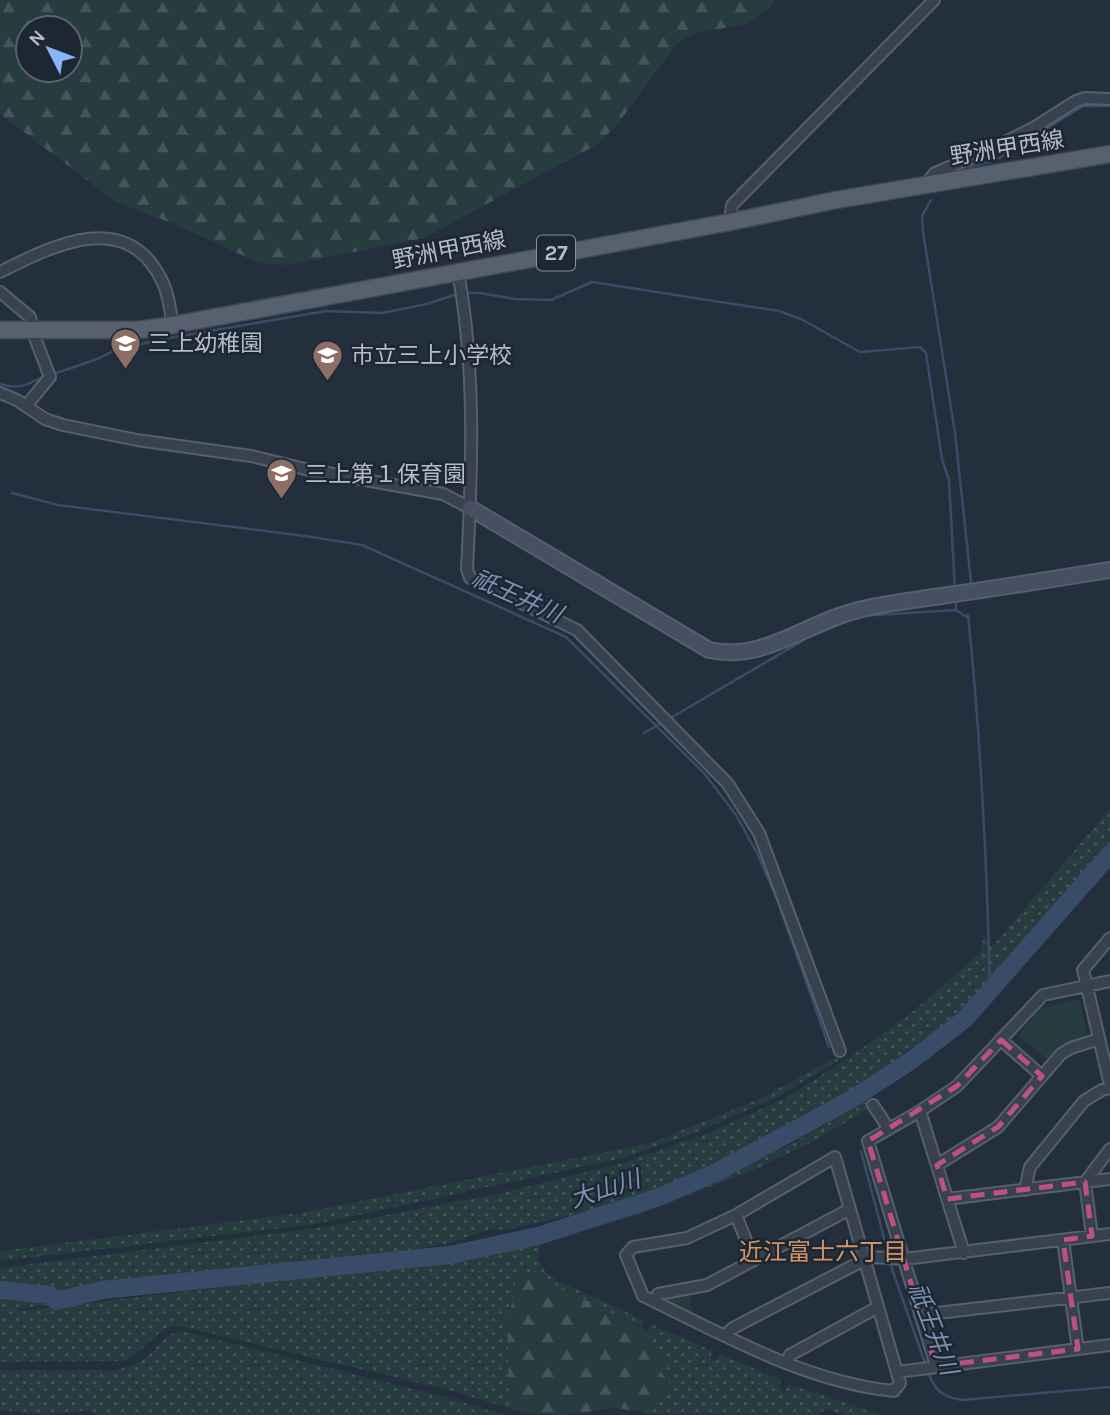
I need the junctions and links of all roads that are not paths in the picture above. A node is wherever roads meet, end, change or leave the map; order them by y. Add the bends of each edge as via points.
1 (934, 0) edge
2 (1110, 99) edge
3 (1110, 154) edge
4 (926, 184) junction
5 (730, 222) junction
6 (0, 272) edge
7 (458, 272) junction
8 (0, 292) edge
9 (173, 325) junction
10 (0, 330) edge
11 (33, 330) junction
12 (0, 393) edge
13 (26, 406) junction
14 (470, 508) junction
15 (1110, 570) edge
16 (1110, 939) edge
17 (1110, 981) edge
18 (1087, 986) junction
19 (1099, 1039) junction
20 (1001, 1040) junction
21 (840, 1051) dead end
22 (1042, 1076) junction
23 (1110, 1087) edge
24 (873, 1105) dead end
25 (920, 1111) junction
26 (889, 1129) junction
27 (1110, 1149) edge
28 (937, 1165) junction
29 (1110, 1179) edge
30 (1085, 1182) junction
31 (1025, 1189) junction
32 (947, 1199) junction
33 (850, 1209) junction
34 (736, 1215) junction
35 (1110, 1234) edge
36 (1092, 1236) junction
37 (1063, 1240) junction
38 (964, 1253) junction
39 (904, 1259) junction
40 (754, 1260) junction
41 (864, 1260) junction
42 (1110, 1293) edge
43 (1071, 1297) junction
44 (654, 1301) junction
45 (878, 1307) junction
46 (920, 1315) junction
47 (725, 1335) junction
48 (1110, 1345) edge
49 (1078, 1349) junction
50 (787, 1362) junction
51 (936, 1366) junction
52 (897, 1372) junction

1 - 5 street via 732,205
2 - 4 street via 1076,101 990,150 935,173
3 - 4 main road, 野洲甲西線 / 27
4 - 5 main road, 野洲甲西線 / 27
5 - 7 main road, 野洲甲西線 / 27
6 - 9 street via 72,240 119,241 154,266 165,286
7 - 9 main road, 野洲甲西線 / 27
7 - 14 street via 469,370
8 - 11 street via 30,317
9 - 11 main road, 野洲甲西線 / 27 via 138,330
10 - 11 main road, 野洲甲西線 / 27
11 - 13 street via 50,377
12 - 13 street
13 - 14 street via 63,425 443,494
14 - 15 street via 709,650 723,653 746,653 830,619 874,607
14 - 21 street via 470,578 577,630 728,783 759,833
16 - 18 street via 1083,970
17 - 18 street
18 - 19 street
18 - 20 street via 1043,995
19 - 22 street via 1071,1048
19 - 23 street
20 - 22 street
20 - 25 street via 957,1086
22 - 28 street via 999,1127
23 - 31 street via 1084,1101 1030,1167
24 - 26 street
25 - 26 street
25 - 28 street
26 - 39 street via 868,1141
27 - 30 street
28 - 32 street
29 - 30 street
30 - 31 street
30 - 36 street
31 - 32 street
32 - 38 street
33 - 34 street via 835,1157
33 - 40 street
33 - 41 street
34 - 40 street
34 - 44 street via 687,1238 633,1247 626,1255 643,1296
35 - 36 street
36 - 37 street
37 - 38 street
37 - 43 street
38 - 39 street
39 - 41 street via 870,1256
39 - 46 street
40 - 44 street via 707,1285 658,1294
41 - 45 street
41 - 47 street
42 - 43 street
43 - 46 street
43 - 49 street
44 - 47 street
45 - 50 street via 790,1355
45 - 52 street
46 - 51 street
47 - 50 street
48 - 49 street
49 - 51 street
50 - 52 street via 894,1391 900,1383
51 - 52 street

